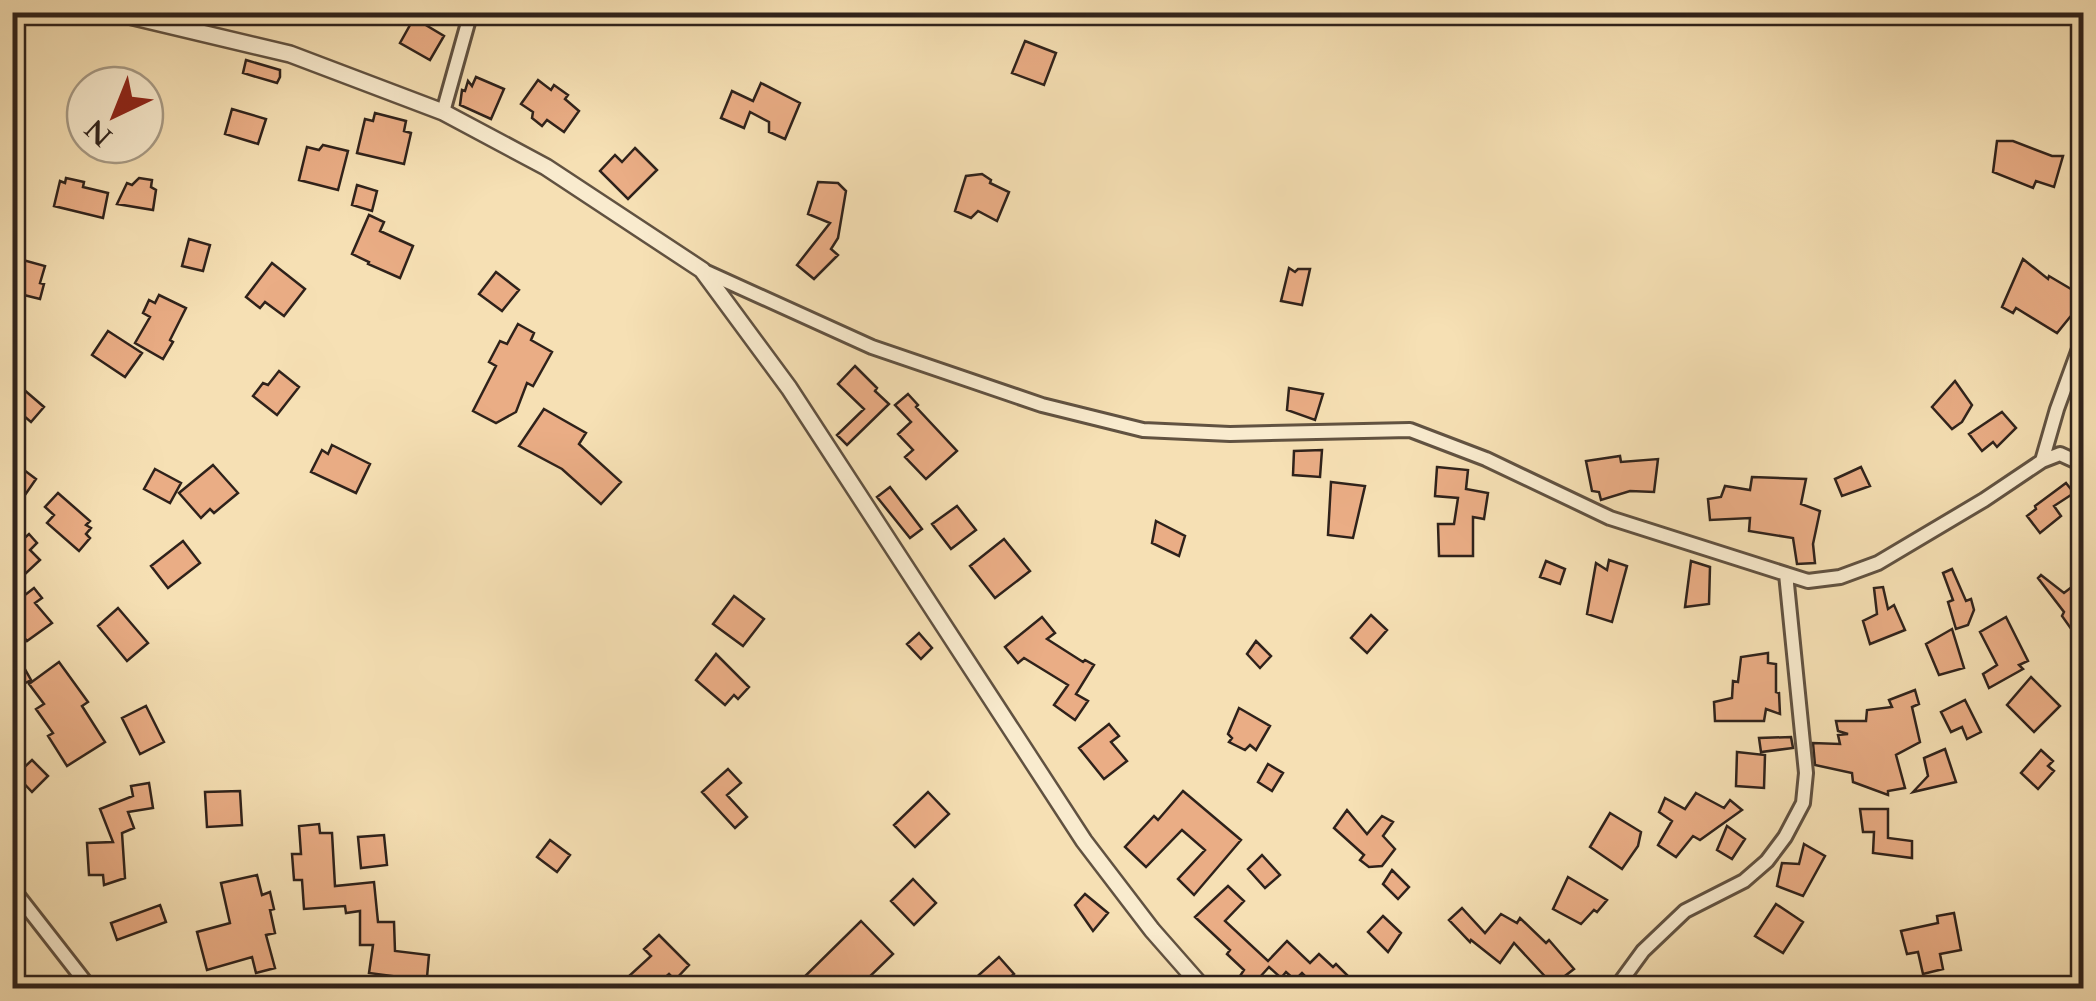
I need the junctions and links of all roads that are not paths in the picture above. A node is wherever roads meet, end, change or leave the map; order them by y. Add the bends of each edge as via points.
1 (113, 12) edge
2 (471, 12) edge
3 (443, 112) junction
4 (702, 270) junction
5 (2084, 334) edge
6 (2042, 461) junction
7 (2084, 465) edge
8 (1786, 574) junction
9 (12, 888) edge
10 (90, 988) edge
11 (1203, 988) edge
12 (1616, 988) edge

1 - 3 street via 290,54
2 - 3 street
3 - 4 street via 546,167
4 - 8 street via 872,347 1042,405 1143,430 1410,430 1610,518
4 - 11 street via 789,388 1084,841
5 - 6 street
6 - 7 street via 2060,454
6 - 8 street via 1878,564 1808,581
8 - 12 street via 1806,773 1803,803 1767,861 1685,912
9 - 10 street

